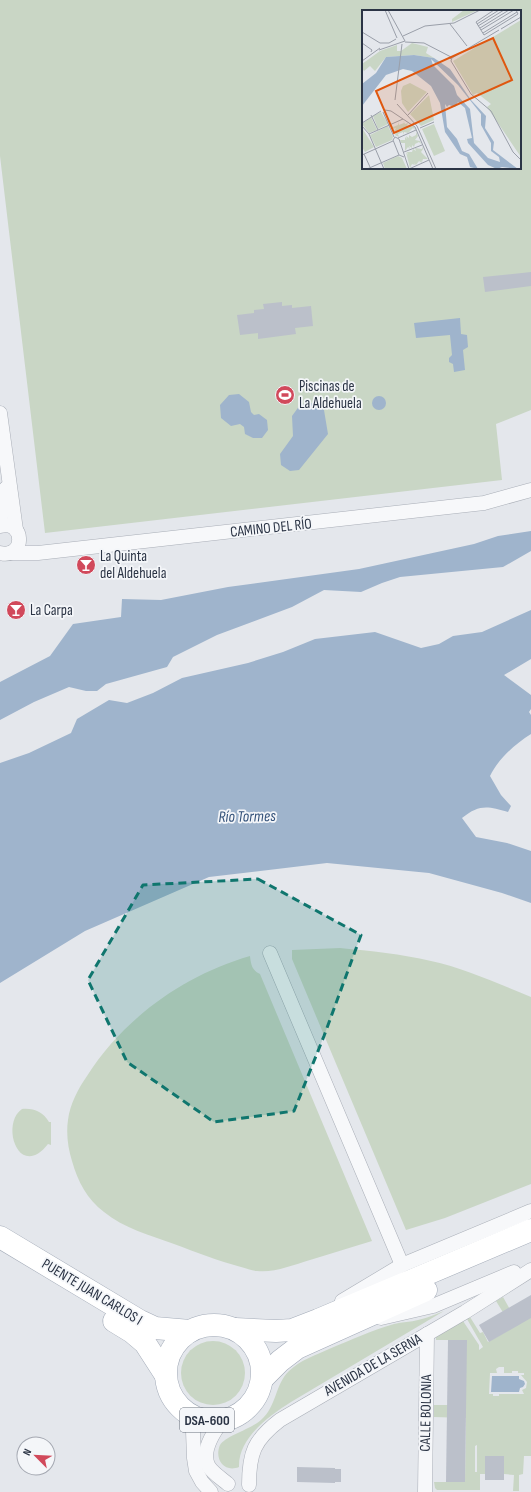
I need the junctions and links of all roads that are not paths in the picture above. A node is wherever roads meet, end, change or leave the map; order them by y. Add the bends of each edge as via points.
1 (0, 413) edge
2 (8, 472) junction
3 (531, 490) edge
4 (0, 519) edge
5 (0, 526) edge
6 (16, 530) junction
7 (5, 553) edge
8 (270, 953) dead end
9 (531, 1211) edge
10 (531, 1230) edge
11 (2, 1243) edge
12 (531, 1245) edge
13 (531, 1265) edge
14 (402, 1266) junction
15 (531, 1270) edge
16 (318, 1320) junction
17 (342, 1328) junction
18 (236, 1329) junction
19 (190, 1331) junction
20 (427, 1334) junction
21 (166, 1374) junction
22 (262, 1379) junction
23 (187, 1413) junction
24 (222, 1421) junction
25 (223, 1488) edge
26 (253, 1488) edge
27 (211, 1492) edge
28 (425, 1492) edge

1 - 2 street
2 - 4 street
2 - 6 street
3 - 7 street, CAMINO DEL RÍO via 476,504 38,553
5 - 6 street via 4,524
6 - 7 street via 20,537 19,544 15,550
8 - 14 street
9 - 14 street
10 - 16 main road, DSA-600
11 - 19 main road, PUENTE JUAN CARLOS I / DSA-600 via 140,1321 155,1328
11 - 21 main road, PUENTE JUAN CARLOS I / DSA-600 via 132,1332 145,1343
12 - 17 main road, AVENIDA DE LA SERNA / DSA-600
13 - 17 street, AVENIDA DE LA SERNA via 433,1306
14 - 16 street via 346,1298
15 - 20 street, AVENIDA DE LA SERNA
16 - 18 main road, DSA-600 via 292,1330
17 - 22 main road, AVENIDA DE LA SERNA / DSA-600 via 297,1348
18 - 19 main road, DSA-600 via 205,1325
18 - 22 main road, DSA-600 via 246,1336 259,1355
19 - 21 main road, DSA-600 via 177,1342 168,1357
20 - 26 street, AVENIDA DE LA SERNA via 265,1431 251,1456 249,1466
20 - 28 street, CALLE BOLONIA
21 - 23 main road, DSA-600 via 168,1389
22 - 24 main road, DSA-600 via 257,1394 248,1406 236,1416
23 - 24 main road, DSA-600 via 204,1420
23 - 27 street via 193,1431 196,1471
24 - 25 street via 208,1444 206,1458
25 - 26 street via 235,1482 243,1482

